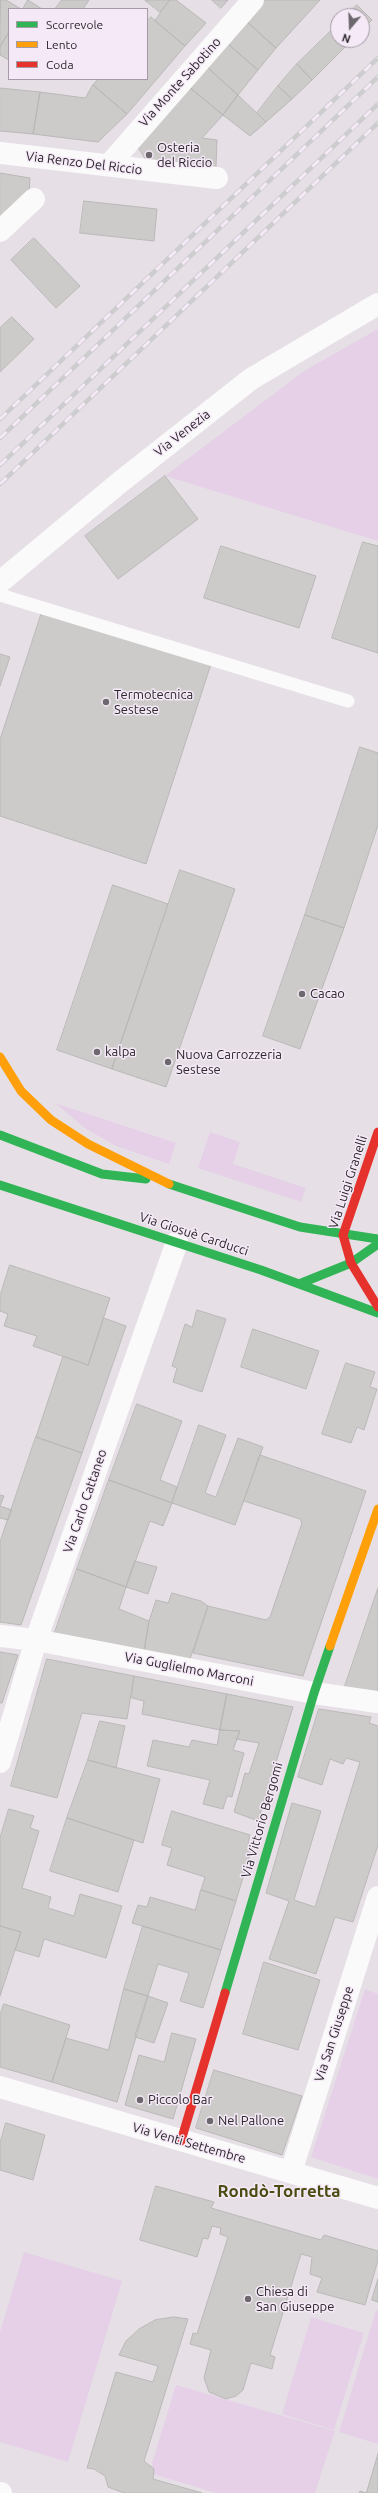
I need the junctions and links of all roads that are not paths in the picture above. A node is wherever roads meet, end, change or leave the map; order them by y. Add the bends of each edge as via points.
1 (253, 0) edge
2 (0, 153) edge
3 (109, 165) junction
4 (217, 178) dead end
5 (34, 199) dead end
6 (0, 230) edge
7 (378, 304) edge
8 (0, 582) edge
9 (0, 595) edge
10 (348, 701) dead end
11 (0, 1057) edge
12 (378, 1132) edge
13 (0, 1135) edge
14 (0, 1180) edge
15 (163, 1182) junction
16 (0, 1185) edge
17 (10, 1187) junction
18 (343, 1235) junction
19 (378, 1239) edge
20 (177, 1242) junction
21 (378, 1244) edge
22 (351, 1263) junction
23 (299, 1284) junction
24 (378, 1307) edge
25 (378, 1313) edge
26 (378, 1509) edge
27 (0, 1636) edge
28 (36, 1640) junction
29 (314, 1693) junction
30 (378, 1702) edge
31 (0, 1762) edge
32 (378, 1896) edge
33 (0, 2087) edge
34 (181, 2141) junction
35 (291, 2172) junction
36 (378, 2198) edge

1 - 3 street, Via Monte Sabotino
2 - 3 street, Via Renzo Del Riccio
3 - 4 street, Via Renzo Del Riccio
5 - 6 street
7 - 8 street, Via Venezia via 251,379 119,483
9 - 10 lane
11 - 15 main road via 21,1091 51,1120 88,1144
12 - 18 main road, Via Luigi Granelli
13 - 15 main road via 102,1174
14 - 17 main road
15 - 18 main road via 300,1227
16 - 17 main road, Via Giosuè Carducci
17 - 20 main road, Via Giosuè Carducci
18 - 19 main road
18 - 22 main road, Via Luigi Granelli
20 - 23 main road, Via Giosuè Carducci
20 - 28 street, Via Carlo Cattaneo
21 - 22 main road
22 - 23 main road
22 - 24 main road, Via Luigi Granelli
23 - 25 main road, Via Giosuè Carducci
26 - 29 main road, Via Vittorio Bergomi
27 - 28 street, Via Guglielmo Marconi
28 - 29 street, Via Guglielmo Marconi
28 - 31 street, Via Carlo Cattaneo
29 - 30 street, Via Guglielmo Marconi
29 - 34 main road, Via Vittorio Bergomi
32 - 35 street, Via San Giuseppe
33 - 34 street, Via Venti Settembre
34 - 35 street, Via Venti Settembre
35 - 36 street, Via Venti Settembre

